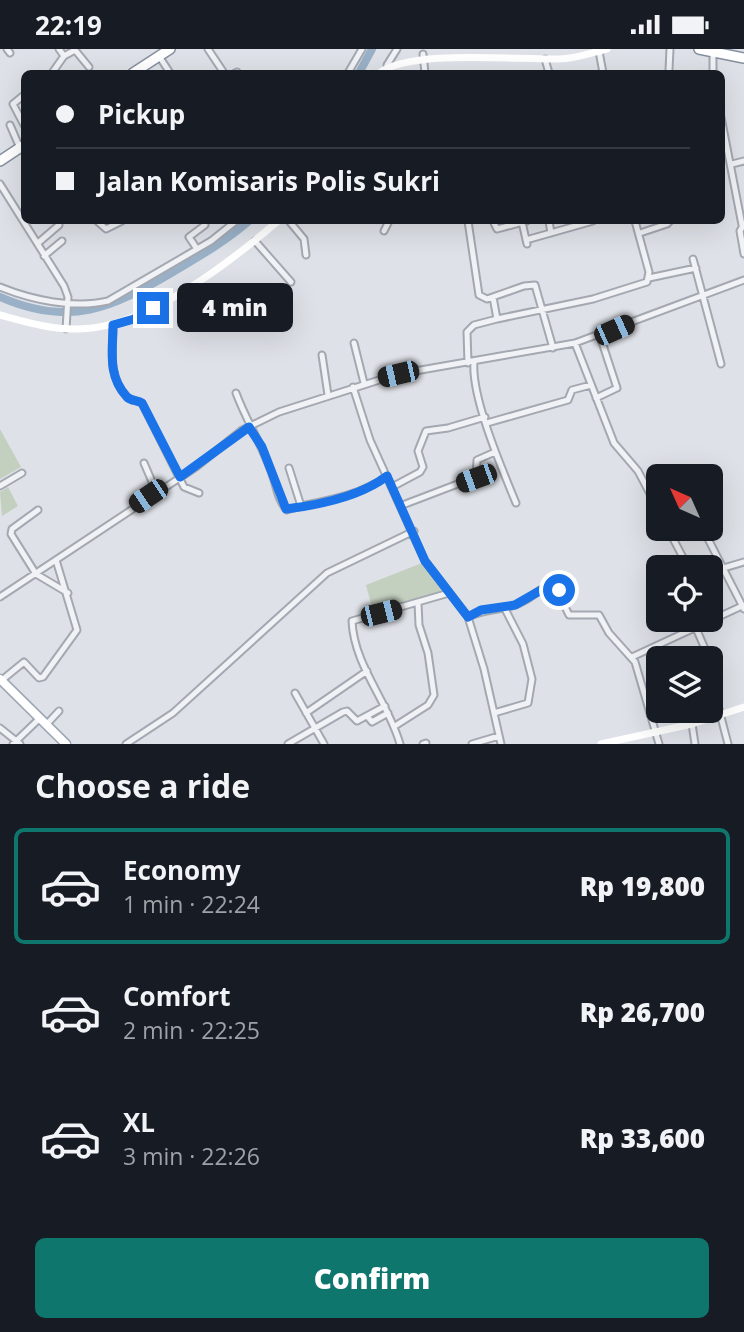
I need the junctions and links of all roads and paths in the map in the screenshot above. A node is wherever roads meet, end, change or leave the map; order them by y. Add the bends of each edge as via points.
1 (59, 49) edge
2 (170, 49) edge
3 (208, 49) edge
4 (362, 49) edge
5 (397, 49) edge
6 (670, 49) edge
7 (699, 49) edge
8 (603, 50) edge
9 (713, 51) junction
10 (423, 54) junction
11 (64, 56) junction
12 (159, 56) junction
13 (744, 58) edge
14 (545, 59) junction
15 (387, 65) junction
16 (89, 67) dead end
17 (54, 70) edge
18 (138, 70) edge
19 (168, 70) edge
20 (222, 70) edge
21 (350, 70) edge
22 (382, 70) edge
23 (425, 70) edge
24 (548, 70) edge
25 (603, 70) edge
26 (669, 70) dead end
27 (713, 70) edge
28 (21, 97) edge
29 (21, 119) edge
30 (10, 125) dead end
31 (725, 134) edge
32 (21, 145) edge
33 (21, 148) edge
34 (0, 161) edge
35 (744, 161) edge
36 (732, 164) junction
37 (0, 184) edge
38 (21, 217) edge
39 (26, 224) edge
40 (100, 224) edge
41 (116, 224) edge
42 (205, 224) edge
43 (232, 224) edge
44 (275, 224) edge
45 (291, 224) edge
46 (388, 224) edge
47 (467, 224) edge
48 (494, 224) edge
49 (514, 224) edge
50 (524, 224) edge
51 (550, 224) edge
52 (582, 224) edge
53 (636, 224) edge
54 (668, 224) edge
55 (743, 224) edge
56 (59, 225) dead end
57 (384, 231) dead end
58 (551, 233) junction
59 (640, 233) junction
60 (62, 241) dead end
61 (255, 241) junction
62 (38, 243) junction
63 (743, 245) edge
64 (197, 249) junction
65 (744, 254) edge
66 (306, 255) dead end
67 (44, 256) junction
68 (693, 259) dead end
69 (696, 268) junction
70 (649, 278) junction
71 (744, 280) edge
72 (291, 282) dead end
73 (0, 287) edge
74 (703, 295) junction
75 (493, 297) junction
76 (67, 304) junction
77 (541, 309) junction
78 (0, 315) edge
79 (497, 319) junction
80 (113, 325) junction
81 (66, 327) junction
82 (600, 336) junction
83 (354, 343) dead end
84 (575, 343) junction
85 (553, 348) junction
86 (322, 355) dead end
87 (471, 363) junction
88 (721, 364) dead end
89 (364, 383) junction
90 (591, 385) junction
91 (353, 387) junction
92 (236, 393) dead end
93 (328, 395) junction
94 (596, 398) junction
95 (486, 420) junction
96 (249, 427) junction
97 (495, 452) junction
98 (144, 463) dead end
99 (289, 468) dead end
100 (22, 473) dead end
101 (387, 476) junction
102 (180, 477) junction
103 (0, 486) edge
104 (646, 486) edge
105 (392, 487) junction
106 (156, 491) junction
107 (199, 493) dead end
108 (516, 503) dead end
109 (301, 506) junction
110 (400, 506) junction
111 (38, 510) dead end
112 (414, 531) junction
113 (56, 560) junction
114 (744, 562) edge
115 (723, 568) edge
116 (723, 570) edge
117 (36, 574) junction
118 (68, 593) junction
119 (449, 593) junction
120 (1, 594) edge
121 (418, 603) junction
122 (504, 607) junction
123 (743, 607) edge
124 (723, 615) edge
125 (468, 617) junction
126 (684, 632) edge
127 (632, 657) junction
128 (367, 671) junction
129 (1, 680) edge
130 (295, 693) dead end
131 (385, 706) junction
132 (744, 707) edge
133 (59, 711) dead end
134 (723, 712) edge
135 (306, 713) junction
136 (388, 713) junction
137 (494, 713) junction
138 (367, 716) junction
139 (43, 722) junction
140 (723, 723) edge
141 (692, 724) joint
142 (395, 726) junction
143 (0, 727) edge
144 (316, 728) junction
145 (657, 732) junction
146 (499, 736) junction
147 (627, 742) edge
148 (16, 743) edge
149 (66, 744) edge
150 (126, 744) edge
151 (288, 744) edge
152 (324, 744) edge
153 (400, 744) edge
154 (472, 744) edge
155 (501, 744) edge
156 (601, 744) edge
157 (659, 744) edge
158 (695, 744) edge
159 (727, 744) edge

1 - 11 street
2 - 12 highway
3 - 20 street
4 - 21 street
5 - 15 street
6 - 26 street
7 - 9 highway
8 - 14 main road
8 - 25 street
9 - 13 highway
9 - 27 street
10 - 14 main road
10 - 15 main road
10 - 23 street
11 - 16 street via 75,50
11 - 17 street
12 - 18 highway
12 - 19 street
14 - 24 street
15 - 22 main road
28 - 29 street via 13,104
30 - 32 street
31 - 36 street
33 - 34 highway
35 - 36 street
36 - 55 street
37 - 38 street
39 - 62 street
40 - 41 street via 106,229
42 - 64 street via 189,238
43 - 64 street
44 - 61 main road
45 - 66 street via 304,240
46 - 57 street
47 - 75 street via 478,294
48 - 49 street via 497,229
50 - 58 street via 527,242
51 - 58 street
52 - 58 street
53 - 59 street
54 - 59 street
55 - 63 street
56 - 62 street
59 - 70 street
60 - 67 street
61 - 72 street
61 - 80 main road via 153,308
62 - 67 street
63 - 65 street
64 - 76 street via 115,299
67 - 76 street via 64,286
68 - 69 street
69 - 70 street
69 - 74 street
70 - 77 street via 593,299
71 - 74 street
73 - 76 street via 35,300
74 - 82 street
74 - 88 street
75 - 77 street via 531,284 536,287
75 - 79 street
76 - 81 street
77 - 79 street
77 - 85 street
78 - 81 main road
79 - 87 street via 468,330
80 - 81 main road
80 - 102 street via 110,358 120,385 128,398 142,403
82 - 84 street
82 - 94 street via 617,389
83 - 89 street
84 - 85 street
84 - 90 street
85 - 87 street
86 - 93 street
87 - 89 street
87 - 95 street
89 - 91 street
90 - 94 street
90 - 95 street via 572,390 569,399
91 - 93 street
91 - 101 street
92 - 96 street
93 - 96 street
94 - 104 street via 614,443
95 - 97 street
95 - 105 street via 426,431 418,450 420,472
96 - 102 street
96 - 109 street via 270,465 284,507
97 - 108 street
97 - 110 street via 477,460 476,478
98 - 106 street
99 - 109 street
100 - 103 street
101 - 105 street
101 - 109 street via 358,491
102 - 106 street
102 - 107 street via 186,489
105 - 110 street
106 - 113 street
110 - 112 street
111 - 117 street via 10,531
112 - 119 street via 423,556
112 - 150 street via 327,573 173,713
113 - 117 street
113 - 118 street
114 - 115 street
116 - 123 street
117 - 118 street
117 - 120 street
118 - 129 street via 77,628 54,664 40,678 22,662
119 - 121 street
119 - 125 street
121 - 128 street via 352,620 353,643
121 - 142 street via 434,695 428,705
122 - 125 street
122 - 127 street via 555,586 569,614 599,615
122 - 137 street via 523,644 532,679 528,703
123 - 124 street
125 - 137 street
126 - 127 street
127 - 145 street
128 - 131 street
128 - 135 street
129 - 139 main road
130 - 135 street
131 - 136 street
131 - 138 street
132 - 134 main road
133 - 139 street
135 - 144 street
136 - 138 street via 372,722
136 - 142 street
137 - 146 street
138 - 144 street via 355,721 345,711
139 - 148 street
139 - 149 main road
140 - 159 street
141 - 145 main road
141 - 158 street
142 - 153 street
143 - 148 street
144 - 151 street
144 - 152 street
145 - 147 main road
145 - 157 street
146 - 154 street
146 - 155 street
147 - 156 main road

